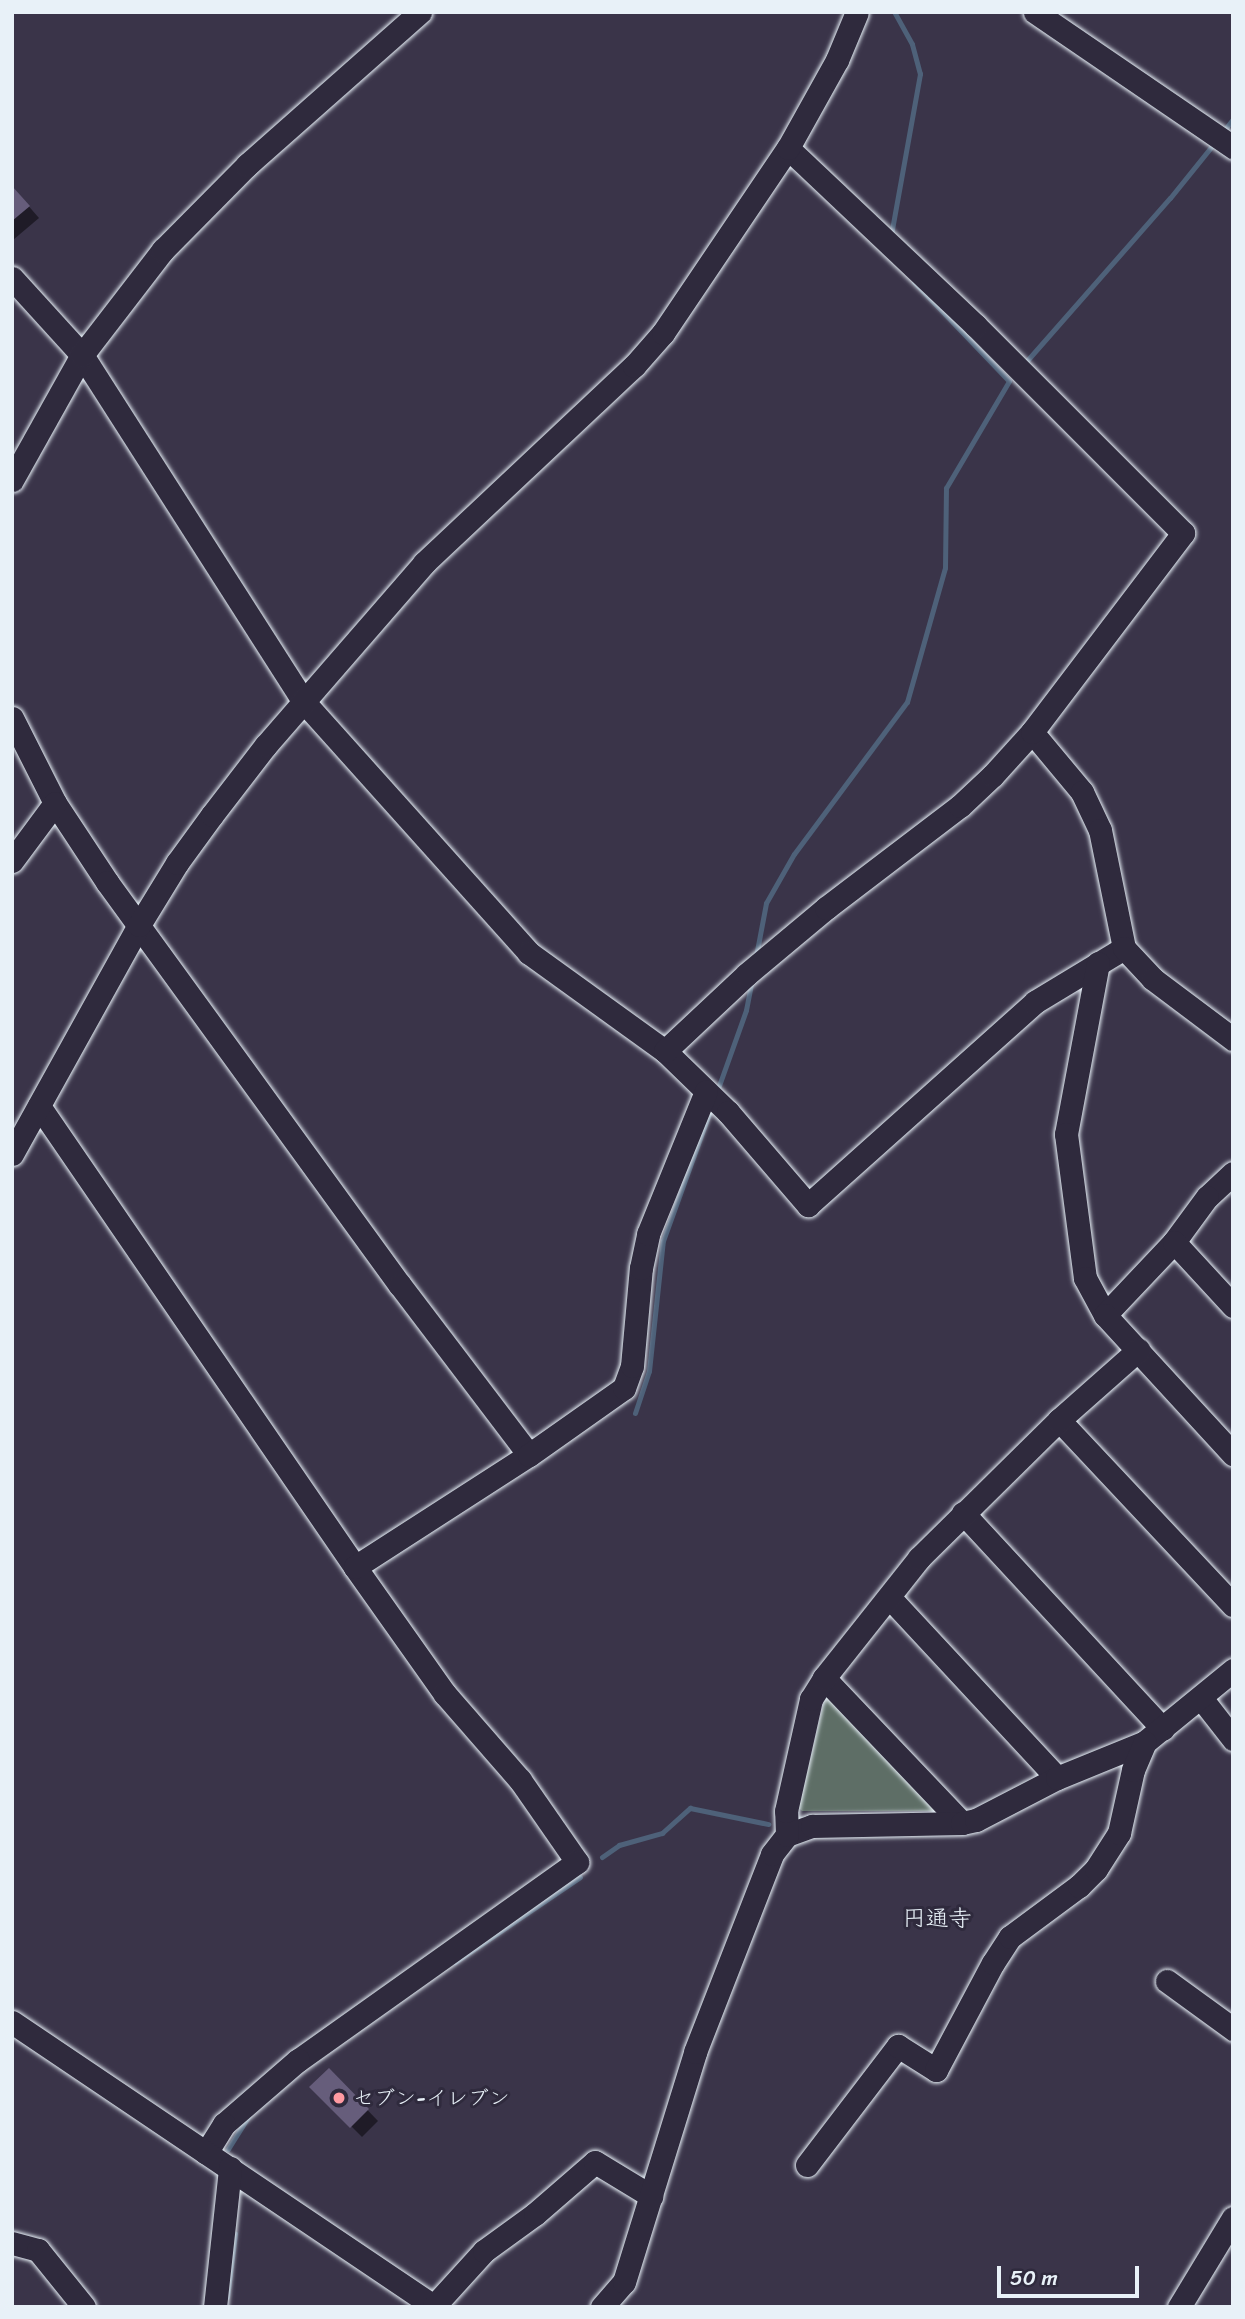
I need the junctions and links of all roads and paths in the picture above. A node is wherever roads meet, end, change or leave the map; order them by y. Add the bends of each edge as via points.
1 (419, 12) edge
2 (856, 12) edge
3 (1035, 12) edge
4 (1233, 147) edge
5 (788, 148) junction
6 (12, 278) edge
7 (82, 355) junction
8 (12, 480) edge
9 (303, 701) junction
10 (12, 718) edge
11 (1032, 732) junction
12 (55, 803) junction
13 (12, 861) edge
14 (139, 925) junction
15 (1124, 948) junction
16 (1098, 964) junction
17 (1233, 1039) edge
18 (665, 1051) junction
19 (706, 1091) junction
20 (39, 1106) junction
21 (12, 1154) edge
22 (1233, 1173) edge
23 (1174, 1242) junction
24 (1233, 1306) edge
25 (1105, 1315) junction
26 (1139, 1350) junction
27 (1059, 1420) junction
28 (1233, 1454) edge
29 (529, 1455) junction
30 (963, 1513) junction
31 (355, 1567) junction
32 (888, 1597) junction
33 (1233, 1605) edge
34 (1233, 1670) edge
35 (824, 1678) junction
36 (1201, 1698) junction
37 (1154, 1735) junction
38 (1233, 1739) edge
39 (1057, 1778) junction
40 (962, 1823) junction
41 (786, 1835) junction
42 (1167, 1981) dead end
43 (12, 2022) edge
44 (1233, 2029) edge
45 (206, 2153) junction
46 (807, 2165) dead end
47 (230, 2168) junction
48 (651, 2196) junction
49 (1233, 2218) edge
50 (16, 2249) edge
51 (435, 2306) edge
52 (84, 2307) edge
53 (215, 2307) edge
54 (603, 2307) edge
55 (1179, 2307) edge

1 - 7 street via 247,165 163,250
2 - 5 street via 837,60
3 - 4 street
5 - 9 street via 656,341 456,530
5 - 11 street via 975,325 1183,533
6 - 7 street
7 - 8 street
7 - 9 street
9 - 14 street via 212,815
9 - 18 street via 529,953
10 - 12 street
11 - 15 street via 1082,792 1100,830
11 - 18 street via 960,806 826,908
12 - 13 street
12 - 14 street
14 - 20 street
14 - 29 street
15 - 16 street
15 - 17 street via 1153,979
16 - 19 street via 1035,1002 808,1205
16 - 25 street via 1066,1134 1085,1278
18 - 19 street
19 - 29 street via 648,1234 630,1378 624,1388
20 - 21 street
20 - 31 street
22 - 23 street via 1207,1197
23 - 24 street
23 - 25 street
25 - 26 street
26 - 27 street
26 - 28 street
27 - 30 street
27 - 33 street
29 - 31 street
30 - 32 street
30 - 37 street
31 - 45 street via 445,1693 520,1780 577,1862 298,2060 224,2124
32 - 35 street
32 - 39 street
34 - 36 street
35 - 40 street
35 - 41 street via 811,1699 786,1811
36 - 37 street
36 - 38 street
37 - 39 street
37 - 46 street via 1133,1770 1119,1833 1096,1869 1010,1937 936,2070 898,2046
39 - 40 street
40 - 41 street via 812,1826
41 - 48 street via 772,1854 703,2030
42 - 44 street
43 - 45 street
45 - 47 street
47 - 51 street
47 - 53 street
48 - 51 street via 594,2162 536,2214 484,2251
48 - 54 street via 624,2282
49 - 55 street
50 - 52 street via 38,2250

